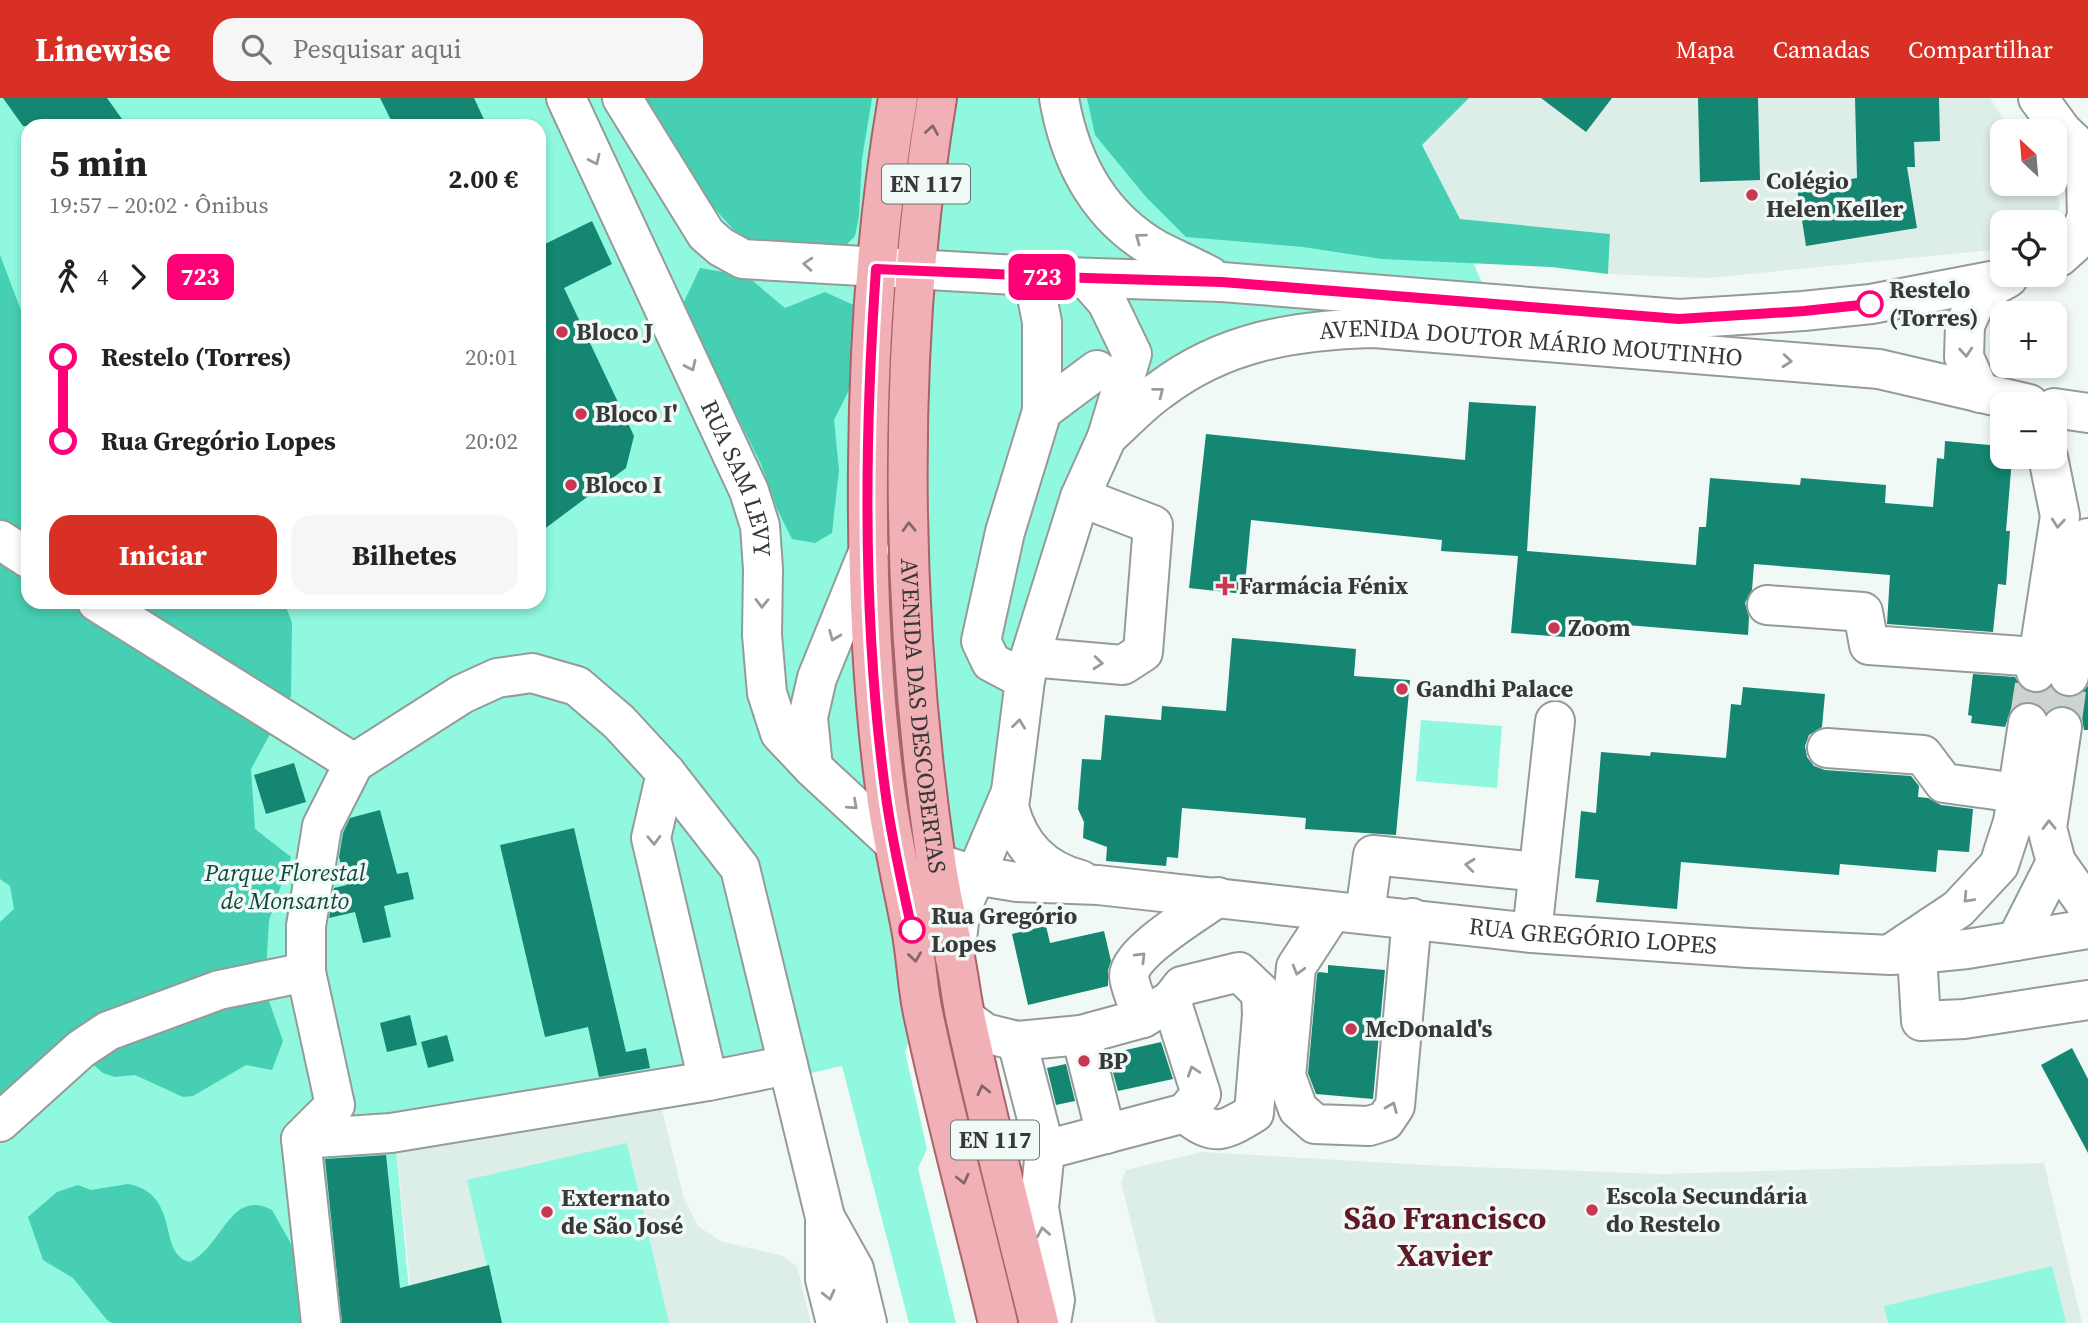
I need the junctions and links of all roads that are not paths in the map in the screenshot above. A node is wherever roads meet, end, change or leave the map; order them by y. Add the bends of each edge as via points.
1 (566, 98) edge
2 (622, 98) edge
3 (898, 98) edge
4 (937, 98) edge
5 (1059, 98) edge
6 (2038, 98) edge
7 (2075, 144) edge
8 (2067, 256) edge
9 (876, 269) junction
10 (917, 271) junction
11 (1033, 276) junction
12 (1086, 278) junction
13 (1990, 280) edge
14 (1234, 283) junction
15 (1992, 287) edge
16 (1238, 348) junction
17 (1097, 370) dead end
18 (2000, 392) edge
19 (1990, 396) edge
20 (2067, 410) edge
21 (1042, 411) junction
22 (2088, 413) edge
23 (1107, 437) junction
24 (2050, 469) edge
25 (1080, 497) junction
26 (2088, 538) edge
27 (0, 540) edge
28 (869, 550) junction
29 (21, 554) edge
30 (1767, 605) dead end
31 (108, 609) edge
32 (2053, 667) junction
33 (1027, 669) junction
34 (1555, 721) dead end
35 (1827, 748) dead end
36 (354, 763) junction
37 (813, 768) junction
38 (666, 773) junction
39 (1011, 792) junction
40 (2017, 793) junction
41 (893, 842) junction
42 (2056, 862) junction
43 (936, 863) junction
44 (1998, 865) junction
45 (1538, 872) junction
46 (974, 875) junction
47 (1098, 885) junction
48 (1219, 897) junction
49 (2088, 907) edge
50 (1348, 912) junction
51 (1412, 918) junction
52 (2088, 929) edge
53 (1532, 933) junction
54 (2016, 941) junction
55 (1903, 954) junction
56 (955, 956) junction
57 (306, 972) junction
58 (2088, 1000) edge
59 (1157, 1009) junction
60 (966, 1019) junction
61 (1081, 1035) junction
62 (1017, 1041) junction
63 (788, 1065) junction
64 (708, 1082) junction
65 (1185, 1113) junction
66 (0, 1122) edge
67 (1106, 1134) junction
68 (301, 1139) junction
69 (1045, 1150) junction
70 (825, 1217) junction
71 (321, 1323) edge
72 (836, 1323) edge
73 (867, 1323) edge
74 (998, 1323) edge
75 (1039, 1323) edge
76 (1051, 1323) edge

1 -> 37 street, RUA SAM LEVY via 750,491 760,526 767,693 780,733
9 -> 2 street, AVENIDA DOUTOR MÁRIO MOUTINHO via 743,259 721,247 706,234
3 - 9 main road, AVENIDA DAS DESCOBERTAS
10 -> 4 main road, AVENIDA DAS DESCOBERTAS / EN 117
14 -> 5 street via 1156,249 1123,225 1094,193 1075,160
6 - 7 street
7 - 8 street via 2085,179 2087,216
9 - 10 street, AVENIDA DOUTOR MÁRIO MOUTINHO
9 - 28 main road, AVENIDA DAS DESCOBERTAS
10 - 11 street, AVENIDA DOUTOR MÁRIO MOUTINHO
43 -> 10 main road, AVENIDA DAS DESCOBERTAS / EN 117 via 919,707 909,511
11 - 12 street, AVENIDA DOUTOR MÁRIO MOUTINHO
11 - 21 street via 1042,322
12 - 14 street, AVENIDA DOUTOR MÁRIO MOUTINHO
12 - 23 street, RUA GREGÓRIO LOPES via 1107,302 1132,354
13 - 14 street, AVENIDA DOUTOR MÁRIO MOUTINHO via 1871,304 1679,319
14 - 16 street via 1265,297 1274,317 1259,338
15 -> 18 street, AVENIDA DOUTOR MÁRIO MOUTINHO via 1976,301 1965,326 1964,357
16 -> 19 street, AVENIDA DOUTOR MÁRIO MOUTINHO via 1289,334 1374,328 1879,369
23 -> 16 street, AVENIDA DOUTOR MÁRIO MOUTINHO via 1160,389
17 - 21 street
20 - 22 street
21 - 33 street via 1005,531 981,641 991,663
23 - 25 street, RUA GREGÓRIO LOPES
24 -> 32 street via 2060,516
25 - 33 street, RUA GREGÓRIO LOPES
33 -> 25 street via 1123,665 1143,652 1153,525
26 - 32 street
27 - 29 street
28 -> 37 street via 817,678 808,717
28 - 41 main road, AVENIDA DAS DESCOBERTAS via 876,710
30 - 32 street via 1863,612 1869,645
31 - 36 street
39 -> 33 street, RUA GREGÓRIO LOPES
34 - 45 street
35 - 40 street via 1923,755 1944,783
36 - 38 street via 462,694 497,678 532,673 577,686 619,722
36 - 57 street via 322,826 306,926
37 -> 41 street, RUA SAM LEVY
38 - 63 street via 740,867
38 -> 64 street via 651,838
39 - 43 street via 975,853 960,862
39 - 46 street, RUA GREGÓRIO LOPES
39 - 47 street, RUA GREGÓRIO LOPES via 1013,824 1031,853 1071,878
42 -> 40 street via 2047,828 2045,725
40 - 44 street via 2013,822
41 - 43 main road
41 -> 74 main road, AVENIDA DAS DESCOBERTAS via 922,1006
42 - 49 street
42 - 54 street
43 - 46 street, RUA GREGÓRIO LOPES
43 - 56 main road, AVENIDA DAS DESCOBERTAS / EN 117
44 - 54 street
44 -> 55 street via 1958,909
45 -> 50 street via 1373,855
45 - 53 street
46 - 47 street, RUA GREGÓRIO LOPES via 1017,882
46 - 56 street, RUA GREGÓRIO LOPES via 959,922
47 - 48 street, RUA GREGÓRIO LOPES
48 - 50 street, RUA GREGÓRIO LOPES
59 -> 48 street via 1129,977 1132,963
50 - 51 street, RUA GREGÓRIO LOPES
50 -> 51 street via 1296,967 1286,1076 1298,1109 1315,1124 1369,1126 1385,1121 1395,1106
51 - 53 street, RUA GREGÓRIO LOPES
52 - 54 street, RUA GREGÓRIO LOPES
53 - 55 street, RUA GREGÓRIO LOPES
54 - 55 street, RUA GREGÓRIO LOPES
55 - 58 street via 1921,1021
56 - 60 main road, AVENIDA DAS DESCOBERTAS / EN 117
57 - 66 street via 219,990 108,1031 81,1049
57 - 68 street via 335,1105
59 - 61 street
65 -> 59 street via 1201,1094
59 - 65 street via 1182,986 1239,972 1261,993 1254,1113 1226,1130 1201,1126
60 - 62 street via 985,1033
75 -> 60 main road, AVENIDA DAS DESCOBERTAS / EN 117
61 - 62 street
61 - 67 street
62 - 69 street
63 - 64 street
63 - 70 street
64 - 68 street via 391,1133
65 - 67 street
67 - 69 street
68 - 71 street
76 -> 69 street via 1055,1300 1040,1208
70 -> 72 street via 825,1279
70 - 73 street via 854,1269

